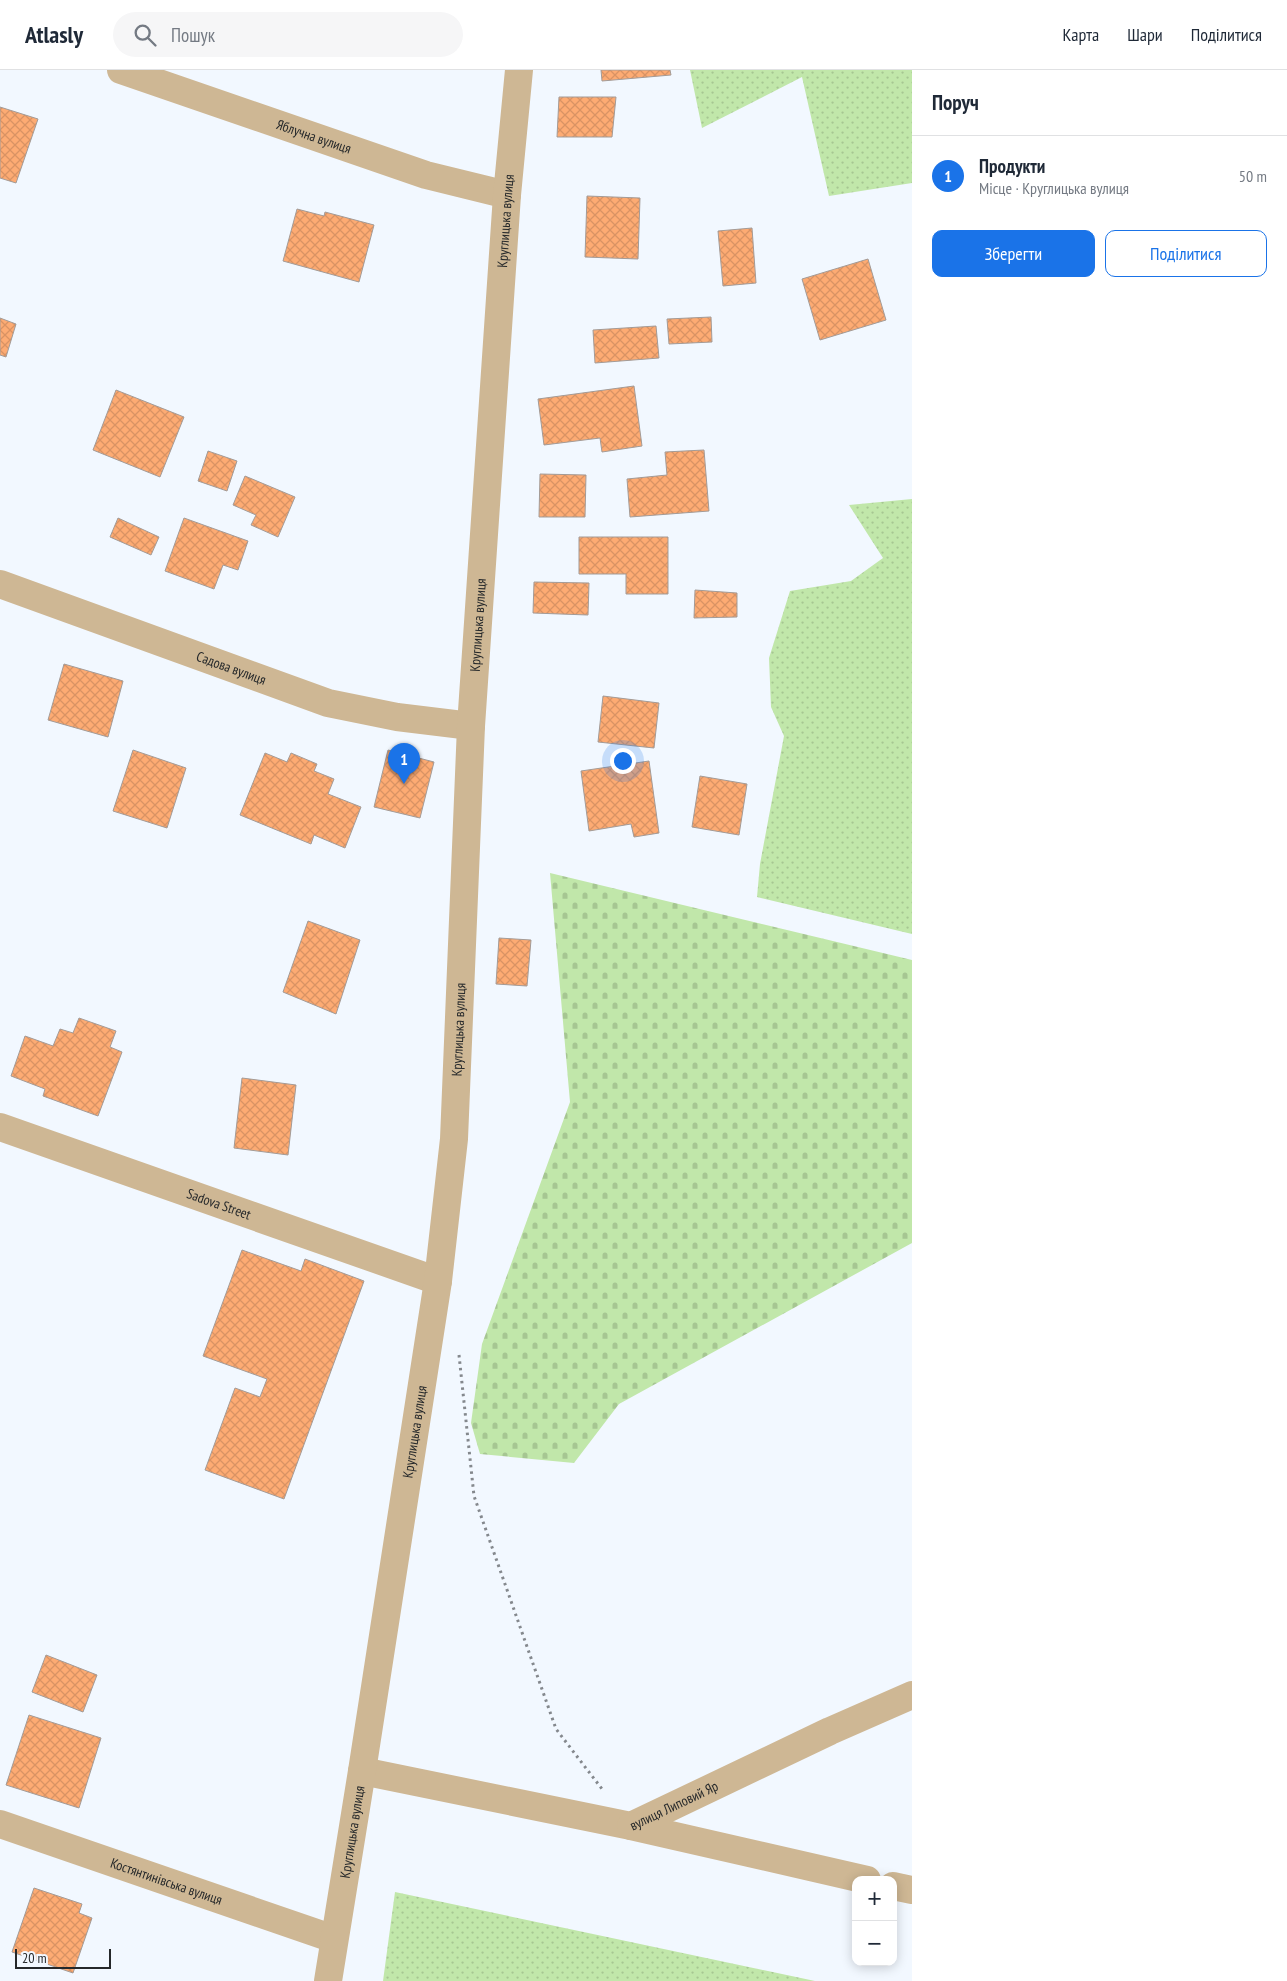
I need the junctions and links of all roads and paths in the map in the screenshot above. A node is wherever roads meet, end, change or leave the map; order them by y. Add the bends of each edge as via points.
1 (122, 70) edge
2 (519, 70) edge
3 (507, 195) junction
4 (0, 584) edge
5 (471, 726) junction
6 (0, 1127) edge
7 (438, 1281) junction
8 (458, 1347) dead end
9 (912, 1695) edge
10 (362, 1771) junction
11 (0, 1824) edge
12 (631, 1826) junction
13 (852, 1877) edge
14 (897, 1887) edge
15 (912, 1890) edge
16 (334, 1939) junction
17 (328, 1981) edge

1 - 3 street, Яблучна вулиця via 426,175
2 - 3 street, Круглицька вулиця
3 - 5 street, Круглицька вулиця
4 - 5 street, Садова вулиця via 328,703
5 - 7 street, Круглицька вулиця via 454,1139
6 - 7 street, Sadova Street
7 - 10 street, Круглицька вулиця
8 - 12 path via 474,1496 556,1729
9 - 12 street, вулиця Липовий Яр
10 - 12 street, вулиця Липовий Яр
10 - 16 street, Круглицька вулиця
11 - 16 street, Костянтинівська вулиця
12 - 13 street
14 - 15 street
16 - 17 street, Круглицька вулиця

